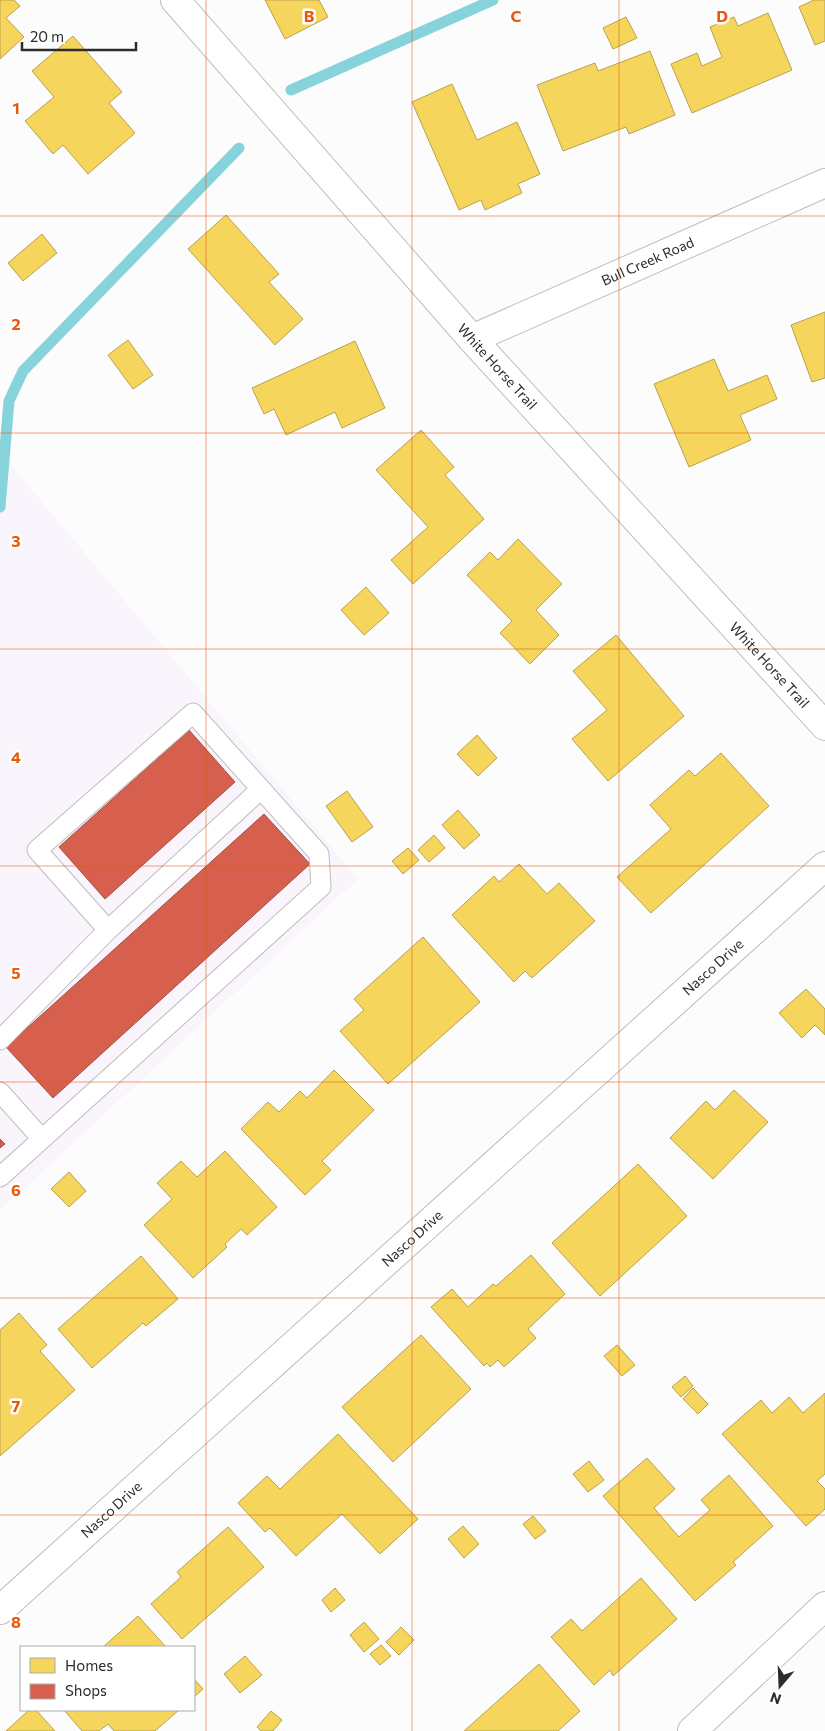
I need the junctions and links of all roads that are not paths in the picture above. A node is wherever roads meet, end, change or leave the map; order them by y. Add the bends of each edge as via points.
1 (175, 0) edge
2 (825, 184) edge
3 (472, 339) junction
4 (825, 726) edge
5 (261, 789) junction
6 (825, 866) edge
7 (108, 930) junction
8 (0, 1040) edge
9 (0, 1092) edge
10 (42, 1139) junction
11 (0, 1177) edge
12 (825, 1606) edge
13 (0, 1610) edge
14 (692, 1731) edge

1 - 3 street, White Horse Trail
2 - 3 street, Bull Creek Road
3 - 4 street, White Horse Trail
5 - 7 lane
5 - 7 lane via 193,713 37,850
5 - 10 lane via 320,854 321,887
6 - 13 street, Nasco Drive
7 - 8 lane
9 - 10 lane
10 - 11 lane
12 - 14 street

